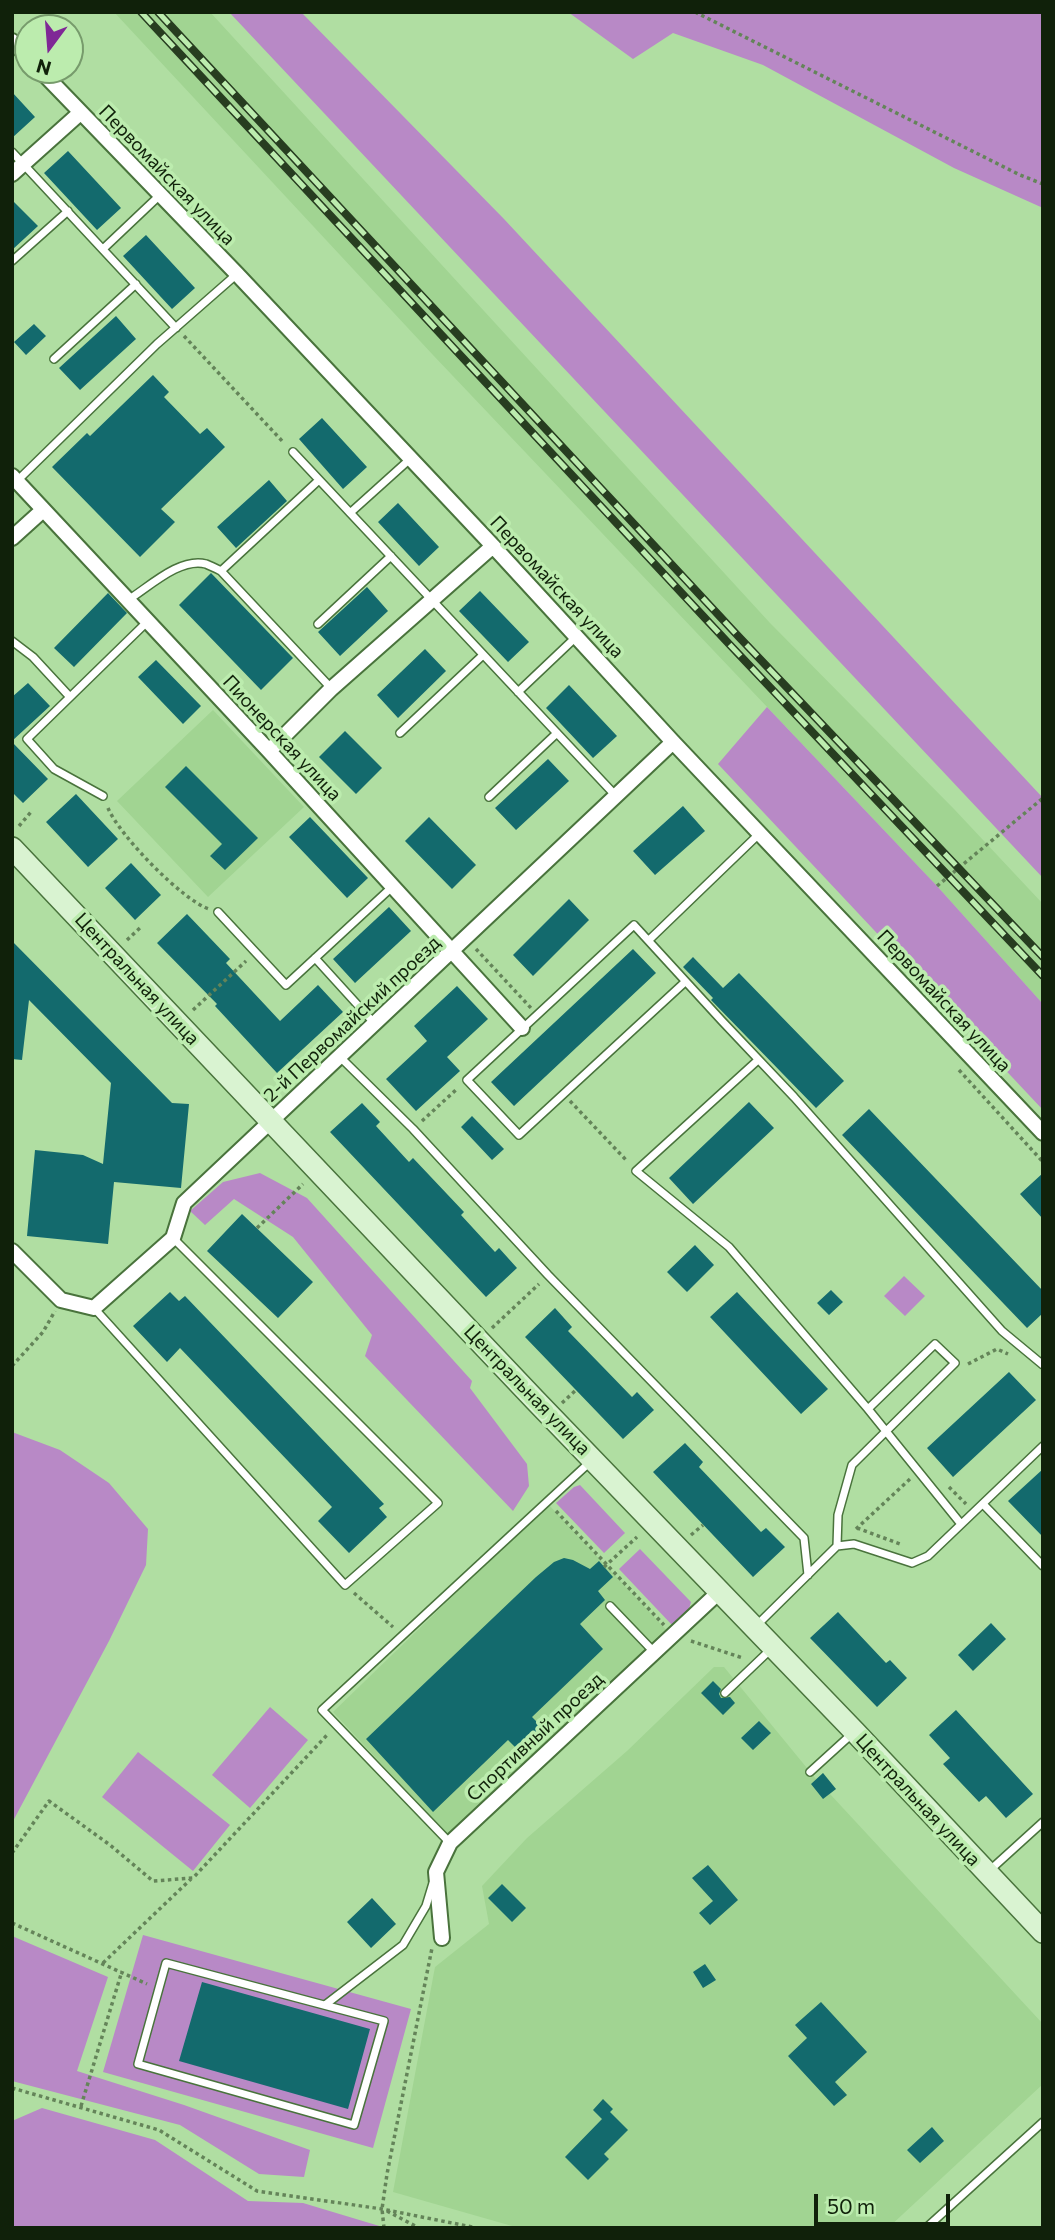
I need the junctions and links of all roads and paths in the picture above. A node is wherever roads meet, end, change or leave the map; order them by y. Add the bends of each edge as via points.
1 (695, 12) edge
2 (53, 84) edge
3 (80, 113) junction
4 (12, 152) edge
5 (24, 164) junction
6 (12, 174) edge
7 (1043, 184) edge
8 (160, 195) junction
9 (68, 211) junction
10 (103, 249) junction
11 (12, 261) edge
12 (237, 274) junction
13 (136, 284) junction
14 (176, 328) junction
15 (54, 359) dead end
16 (293, 452) joint
17 (410, 459) junction
18 (15, 479) edge
19 (319, 480) junction
20 (43, 510) junction
21 (350, 513) junction
22 (12, 538) edge
23 (493, 546) junction
24 (391, 556) junction
25 (221, 571) junction
26 (128, 600) junction
27 (432, 600) junction
28 (148, 621) junction
29 (318, 624) dead end
30 (577, 637) junction
31 (12, 640) edge
32 (483, 655) junction
33 (331, 689) junction
34 (518, 692) junction
35 (70, 697) junction
36 (400, 733) dead end
37 (557, 733) junction
38 (673, 742) junction
39 (269, 751) junction
40 (103, 796) joint
41 (616, 796) junction
42 (489, 797) dead end
43 (1043, 799) edge
44 (31, 812) dead end
45 (19, 826) dead end
46 (760, 833) junction
47 (12, 848) edge
48 (937, 886) dead end
49 (392, 887) junction
50 (218, 912) joint
51 (141, 927) dead end
52 (466, 938) junction
53 (127, 940) dead end
54 (649, 940) junction
55 (256, 952) junction
56 (451, 952) junction
57 (314, 958) junction
58 (685, 982) junction
59 (192, 1012) dead end
60 (537, 1014) junction
61 (375, 1024) junction
62 (522, 1028) junction
63 (340, 1057) junction
64 (758, 1060) junction
65 (467, 1080) junction
66 (563, 1093) junction
67 (272, 1122) junction
68 (413, 1129) junction
69 (1043, 1133) edge
70 (636, 1171) junction
71 (303, 1184) dead end
72 (257, 1228) dead end
73 (173, 1238) junction
74 (12, 1251) edge
75 (548, 1275) junction
76 (61, 1300) junction
77 (94, 1308) junction
78 (492, 1328) dead end
79 (1016, 1357) dead end
80 (1042, 1363) edge
81 (12, 1366) edge
82 (962, 1370) dead end
83 (576, 1390) dead end
84 (562, 1402) dead end
85 (868, 1409) junction
86 (885, 1431) junction
87 (1043, 1446) edge
88 (593, 1459) junction
89 (918, 1472) junction
90 (943, 1480) dead end
91 (547, 1502) junction
92 (983, 1504) junction
93 (968, 1506) dead end
94 (961, 1524) junction
95 (703, 1525) dead end
96 (690, 1536) dead end
97 (637, 1537) dead end
98 (837, 1546) junction
99 (606, 1566) junction
100 (1043, 1566) edge
101 (808, 1575) junction
102 (345, 1585) junction
103 (719, 1592) junction
104 (610, 1606) dead end
105 (754, 1628) junction
106 (673, 1635) junction
107 (402, 1636) junction
108 (773, 1647) junction
109 (655, 1652) junction
110 (757, 1662) junction
111 (725, 1693) dead end
112 (336, 1725) junction
113 (855, 1732) junction
114 (810, 1772) dead end
115 (1043, 1822) edge
116 (450, 1843) junction
117 (12, 1853) edge
118 (436, 1872) junction
119 (986, 1873) junction
120 (193, 1878) junction
121 (12, 1923) edge
122 (1043, 1932) edge
123 (443, 1938) joint
124 (103, 1963) junction
125 (122, 1971) junction
126 (159, 1990) junction
127 (325, 2005) junction
128 (12, 2088) edge
129 (81, 2106) junction
130 (1043, 2122) edge
131 (382, 2209) junction
132 (384, 2228) edge
133 (419, 2228) edge
134 (477, 2228) edge
135 (926, 2228) edge

1 - 7 path
2 - 3 street, Первомайская улица
3 - 5 street
3 - 8 street, Первомайская улица
4 - 5 lane
5 - 6 street
5 - 9 lane
8 - 10 lane
8 - 12 street, Первомайская улица
9 - 10 lane
9 - 11 lane
10 - 13 lane
12 - 14 lane
12 - 17 street, Первомайская улица
13 - 14 lane
13 - 15 lane
14 - 16 path
14 - 18 lane
16 - 19 lane
17 - 21 lane
17 - 23 street, Первомайская улица
18 - 20 street, Пионерская улица
19 - 21 lane
19 - 25 lane
20 - 22 street
20 - 26 street, Пионерская улица
21 - 24 lane
23 - 27 street
23 - 30 street, Первомайская улица
24 - 27 lane
24 - 29 lane
25 - 26 lane via 205,563 175,569
25 - 33 lane
26 - 28 street, Пионерская улица
27 - 32 lane
27 - 33 street
28 - 35 lane
28 - 39 street, Пионерская улица
30 - 34 lane
30 - 38 street, Первомайская улица
31 - 35 lane
32 - 34 lane
32 - 36 lane
33 - 39 street
34 - 37 lane
35 - 40 lane via 27,739 54,769
37 - 41 lane
37 - 42 lane
38 - 41 street, 2-й Первомайский проезд
38 - 46 street, Первомайская улица
39 - 49 street, Пионерская улица
40 - 50 path via 123,832 181,892 197,905
41 - 52 street, 2-й Первомайский проезд
43 - 48 path
44 - 45 path
46 - 54 lane
46 - 69 street, Первомайская улица
47 - 67 main road, Центральная улица
49 - 56 street, Пионерская улица
49 - 57 lane
50 - 55 lane
51 - 53 path
52 - 56 street, 2-й Первомайский проезд
52 - 60 path
54 - 58 lane
54 - 60 lane via 634,925
55 - 57 lane via 286,985
55 - 59 path
56 - 61 street, 2-й Первомайский проезд
56 - 62 street, Пионерская улица
57 - 61 lane
58 - 64 lane
58 - 66 lane
60 - 62 lane
61 - 63 street, 2-й Первомайский проезд
62 - 65 lane
63 - 67 street, 2-й Первомайский проезд
63 - 68 lane
64 - 70 lane
64 - 80 lane via 1002,1331
65 - 66 lane via 519,1135
65 - 68 path
66 - 70 path
67 - 73 street, 2-й Первомайский проезд via 184,1203
67 - 88 main road, Центральная улица
68 - 75 lane
70 - 85 lane via 730,1247
71 - 72 path
73 - 77 street
73 - 102 lane via 438,1503
74 - 76 street
75 - 78 path
75 - 101 lane via 804,1538
76 - 77 street
76 - 81 path via 43,1332
77 - 102 lane
79 - 82 path via 997,1349
83 - 84 path
85 - 86 lane
85 - 86 lane via 935,1344 955,1363
86 - 89 lane
86 - 98 lane via 852,1465 838,1515
87 - 92 lane
88 - 91 lane
88 - 103 main road, Центральная улица
89 - 94 lane
89 - 98 path
90 - 93 path
91 - 99 path
91 - 107 lane
92 - 94 lane
92 - 100 lane
94 - 98 lane via 928,1556 912,1563 855,1544
95 - 96 path
97 - 99 path
98 - 101 lane
99 - 106 path
101 - 105 lane
102 - 107 path
103 - 105 main road, Центральная улица
103 - 106 street, Спортивный проезд
104 - 109 lane
105 - 108 main road, Центральная улица
106 - 109 street, Спортивный проезд
106 - 110 path
107 - 112 lane via 322,1710
108 - 110 lane
108 - 113 main road, Центральная улица
109 - 116 street, Спортивный проезд
110 - 111 lane
112 - 116 lane
112 - 120 path
113 - 114 lane
113 - 119 main road, Центральная улица
115 - 119 lane
116 - 118 street, Спортивный проезд
117 - 120 path via 49,1801 153,1881
118 - 123 street
118 - 127 lane via 426,1906 403,1945
119 - 122 main road, Центральная улица
120 - 124 path
121 - 124 path
123 - 131 path via 431,1949
124 - 125 path
125 - 126 path
125 - 129 path
126 - 127 lane via 166,1963
126 - 127 lane via 138,2064 354,2125 384,2021
128 - 129 path
129 - 131 path via 159,2130 257,2191
130 - 135 lane
131 - 132 path
131 - 133 path
131 - 134 path

